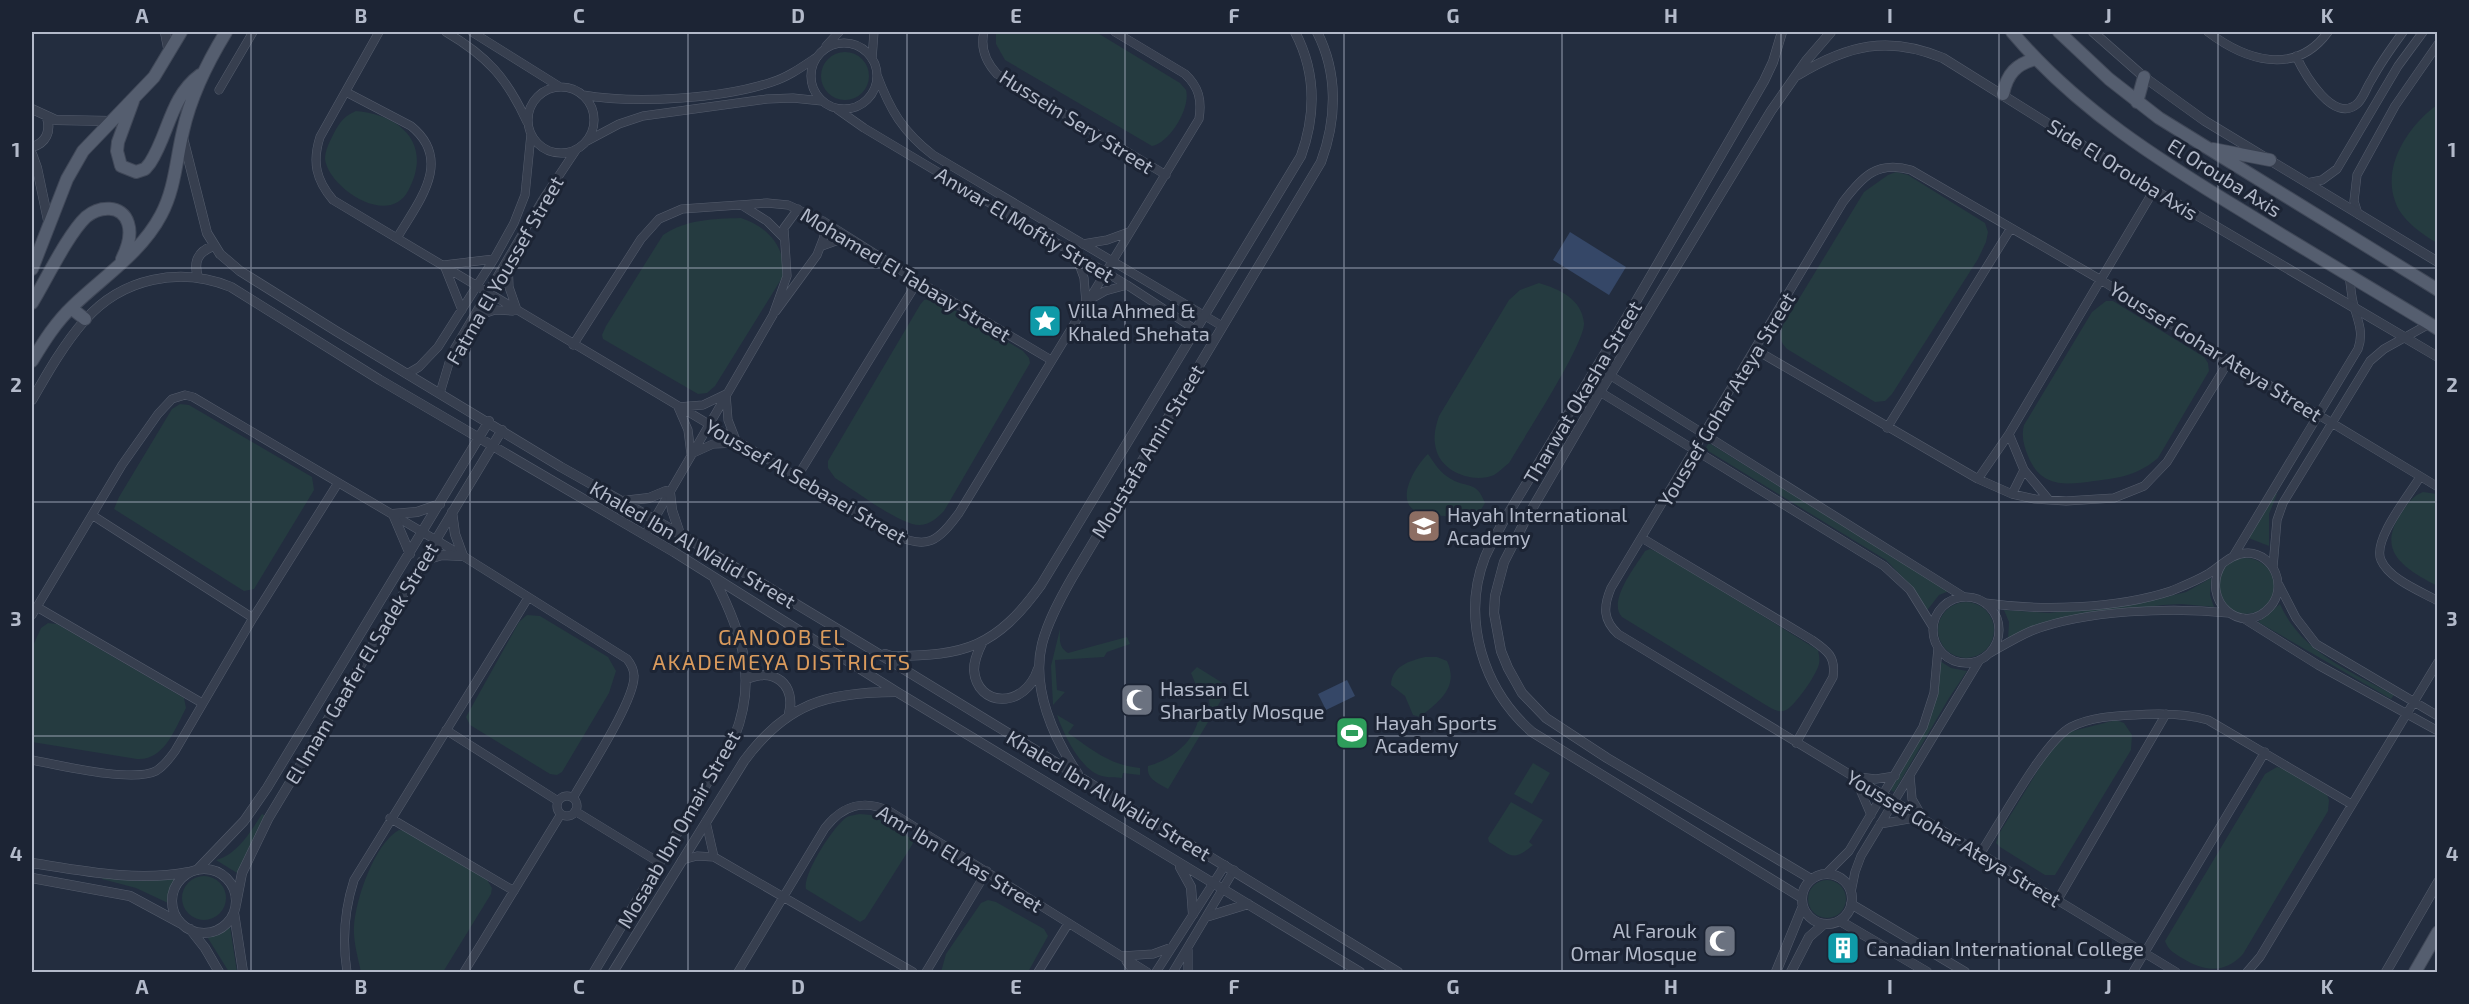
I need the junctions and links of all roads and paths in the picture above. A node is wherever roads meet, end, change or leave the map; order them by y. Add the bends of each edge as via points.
1 (165, 32) edge
2 (181, 32) edge
3 (226, 32) edge
4 (253, 32) edge
5 (379, 32) edge
6 (446, 32) edge
7 (472, 32) edge
8 (839, 32) edge
9 (874, 32) edge
10 (984, 32) edge
11 (1115, 32) edge
12 (1295, 32) edge
13 (1317, 32) edge
14 (1782, 32) edge
15 (1831, 32) edge
16 (2001, 32) edge
17 (2012, 32) edge
18 (2059, 32) edge
19 (2093, 32) edge
20 (2208, 32) edge
21 (2328, 32) edge
22 (2403, 32) edge
23 (2422, 32) edge
24 (2022, 43) junction
25 (2438, 44) edge
26 (823, 50) junction
27 (169, 53) junction
28 (2296, 56) junction
29 (817, 57) junction
30 (873, 59) junction
31 (2036, 59) junction
32 (203, 72) junction
33 (877, 75) junction
34 (1796, 76) junction
35 (2144, 77) junction
36 (560, 87) junction
37 (219, 90) dead end
38 (346, 92) junction
39 (2003, 94) junction
40 (583, 95) junction
41 (133, 100) junction
42 (822, 101) junction
43 (2137, 102) junction
44 (32, 109) edge
45 (837, 109) junction
46 (47, 117) junction
47 (110, 121) junction
48 (528, 122) junction
49 (531, 134) junction
50 (182, 135) junction
51 (587, 141) junction
52 (32, 147) edge
53 (2204, 147) junction
54 (576, 150) junction
55 (32, 154) edge
56 (2270, 160) junction
57 (1166, 175) junction
58 (2307, 183) junction
59 (2154, 190) junction
60 (743, 206) junction
61 (798, 209) junction
62 (2359, 215) junction
63 (823, 222) junction
64 (50, 226) junction
65 (2011, 228) junction
66 (1130, 231) junction
67 (783, 237) junction
68 (847, 237) junction
69 (397, 238) junction
70 (44, 240) junction
71 (1083, 243) junction
72 (213, 246) junction
73 (822, 246) junction
74 (32, 250) edge
75 (1076, 255) junction
76 (494, 259) junction
77 (508, 260) junction
78 (1112, 261) junction
79 (2438, 262) edge
80 (444, 265) junction
81 (119, 266) junction
82 (32, 269) edge
83 (1105, 272) junction
84 (2349, 276) junction
85 (198, 277) junction
86 (2101, 280) junction
87 (918, 282) junction
88 (1127, 285) junction
89 (477, 286) junction
90 (2438, 290) edge
91 (488, 294) junction
92 (32, 303) edge
93 (1086, 303) junction
94 (2354, 307) junction
95 (71, 308) junction
96 (462, 310) junction
97 (518, 312) junction
98 (773, 315) junction
99 (1204, 316) junction
100 (474, 317) junction
101 (85, 319) junction
102 (1222, 326) junction
103 (2433, 326) edge
104 (1196, 330) junction
105 (336, 331) junction
106 (2404, 339) junction
107 (1213, 341) junction
108 (573, 345) junction
109 (326, 347) junction
110 (1756, 350) junction
111 (2438, 357) edge
112 (32, 360) edge
113 (1051, 360) junction
114 (2229, 361) junction
115 (1597, 367) junction
116 (407, 374) junction
117 (1611, 375) junction
118 (1587, 384) junction
119 (1600, 392) junction
120 (440, 393) junction
121 (726, 394) junction
122 (32, 400) edge
123 (678, 406) junction
124 (2320, 414) junction
125 (489, 421) junction
126 (2332, 422) junction
127 (709, 425) junction
128 (1887, 428) junction
129 (502, 430) junction
130 (2009, 434) junction
131 (1703, 435) junction
132 (479, 437) junction
133 (737, 443) junction
134 (493, 445) junction
135 (1695, 448) junction
136 (692, 454) junction
137 (2024, 470) junction
138 (797, 477) junction
139 (2420, 477) junction
140 (1978, 479) junction
141 (338, 483) junction
142 (1526, 484) junction
143 (2438, 487) edge
144 (668, 492) junction
145 (1542, 492) junction
146 (2012, 494) junction
147 (1520, 496) junction
148 (2049, 500) junction
149 (623, 501) junction
150 (440, 504) junction
151 (1534, 505) junction
152 (452, 512) junction
153 (393, 514) junction
154 (92, 515) junction
155 (653, 518) junction
156 (423, 532) junction
157 (643, 534) junction
158 (680, 534) junction
159 (1642, 538) junction
160 (436, 539) junction
161 (410, 554) junction
162 (2234, 555) junction
163 (463, 556) junction
164 (422, 561) junction
165 (2222, 564) junction
166 (2273, 567) junction
167 (714, 578) junction
168 (2279, 585) junction
169 (1964, 597) junction
170 (528, 598) junction
171 (2438, 601) edge
172 (1985, 603) junction
173 (37, 607) junction
174 (2229, 613) junction
175 (32, 615) edge
176 (253, 618) junction
177 (2242, 618) junction
178 (1933, 627) junction
179 (982, 643) junction
180 (1938, 648) junction
181 (874, 651) junction
182 (1990, 652) junction
183 (1979, 661) junction
184 (2438, 662) edge
185 (1039, 666) junction
186 (747, 679) junction
187 (897, 692) junction
188 (2414, 702) junction
189 (202, 703) junction
190 (789, 714) junction
191 (2166, 714) junction
192 (2406, 714) junction
193 (2438, 716) edge
194 (446, 730) junction
195 (2438, 731) edge
196 (1796, 743) junction
197 (2265, 753) junction
198 (1607, 758) junction
199 (32, 760) edge
200 (1598, 774) junction
201 (1910, 775) junction
202 (1895, 776) junction
203 (1081, 778) junction
204 (1854, 778) junction
205 (1883, 795) junction
206 (573, 798) junction
207 (558, 801) junction
208 (1894, 802) junction
209 (2351, 804) junction
210 (575, 811) junction
211 (561, 814) junction
212 (1871, 815) junction
213 (390, 818) junction
214 (1922, 818) junction
215 (706, 822) junction
216 (1880, 824) junction
217 (1980, 854) junction
218 (714, 857) junction
219 (682, 860) junction
220 (32, 863) edge
221 (660, 863) junction
222 (1176, 863) junction
223 (1225, 865) junction
224 (1234, 870) junction
225 (194, 871) junction
226 (987, 872) junction
227 (1826, 874) junction
228 (32, 878) edge
229 (1811, 879) junction
230 (2438, 882) edge
231 (1213, 884) junction
232 (1224, 890) junction
233 (514, 891) junction
234 (1851, 892) junction
235 (783, 897) junction
236 (2057, 901) junction
237 (1802, 902) junction
238 (1248, 904) junction
239 (1851, 904) junction
240 (235, 909) junction
241 (1193, 914) junction
242 (1209, 916) junction
243 (1839, 921) junction
244 (1068, 924) junction
245 (1824, 924) junction
246 (186, 927) junction
247 (2438, 932) edge
248 (1172, 947) junction
249 (1188, 948) junction
250 (2144, 954) junction
251 (1121, 956) junction
252 (219, 972) edge
253 (243, 972) edge
254 (347, 972) edge
255 (464, 972) edge
256 (594, 972) edge
257 (613, 972) edge
258 (738, 972) edge
259 (913, 972) edge
260 (926, 972) edge
261 (1038, 972) edge
262 (1134, 972) edge
263 (1147, 972) edge
264 (1156, 972) edge
265 (1173, 972) edge
266 (1188, 972) edge
267 (1360, 972) edge
268 (1398, 972) edge
269 (1776, 972) edge
270 (1791, 972) edge
271 (1927, 972) edge
272 (1965, 972) edge
273 (2133, 972) edge
274 (2176, 972) edge
275 (2247, 972) edge
276 (2386, 972) edge
277 (2415, 972) edge

1 - 27 street
2 - 27 main road
3 - 32 main road
4 - 37 street
5 - 38 street, Youssef Al Sebaaei Street
6 - 48 street via 494,66
7 - 36 street
8 - 26 street
9 - 30 street
10 - 57 street, Hussein Sery Street via 986,58 997,74
11 - 57 street, Youssef Al Sebaaei Street via 1185,74 1200,93 1199,119
12 - 99 street, Moustafa Amin Street via 1312,90 1308,136 1288,179
13 - 102 street, Moustafa Amin Street via 1330,68 1330,140 1309,186
14 - 115 street, Tharwat Okasha Street via 1764,81
15 - 34 street, Tharwat Okasha Street
16 - 24 main road
17 - 24 main road, El Orouba Axis
18 - 43 main road, El Orouba Axis
19 - 35 street
20 - 28 street via 2254,58 2282,60
21 - 28 street
22 - 28 street via 2361,99 2348,108 2335,106 2324,97
23 - 58 street via 2337,169 2322,180
24 - 31 main road, El Orouba Axis
25 - 62 street via 2395,106 2357,175 2354,201
26 - 29 street
26 - 30 street via 840,43 850,44
27 - 41 main road
29 - 40 street via 783,78 748,88 642,100
29 - 42 street via 811,80
30 - 33 street
31 - 39 main road via 2013,70
31 - 84 main road, El Orouba Axis via 2159,160
32 - 41 main road via 178,99 150,163 136,172 121,166 117,151
32 - 50 main road
33 - 45 street via 876,85 865,102 847,110
33 - 71 street, Anwar El Moftiy Street via 899,122 920,145
34 - 39 street, Side El Orouba Axis via 1843,51 1909,46 1943,58
34 - 117 street, Tharwat Okasha Street
35 - 43 main road
35 - 56 street via 2205,121
36 - 40 street
36 - 48 street via 536,98
38 - 69 street, Youssef Al Sebaaei Street via 320,137 315,164 318,177 333,200
38 - 69 street via 411,126 430,151 429,182
39 - 59 street, Side El Orouba Axis
40 - 51 street via 594,117
41 - 47 main road
42 - 45 street
42 - 51 street via 768,99 643,116
43 - 53 main road, El Orouba Axis
44 - 46 street
45 - 75 street, Anwar El Moftiy Street
46 - 47 street via 70,122
46 - 52 street via 47,135
47 - 64 main road via 74,166
48 - 49 street
49 - 54 street via 537,143 555,153
49 - 76 street, Fatma El Youssef Street via 525,195
50 - 72 street, Khaled Ibn Al Walid Street via 201,218
50 - 81 main road via 172,186 160,217
51 - 54 street
53 - 56 main road
53 - 90 main road, El Orouba Axis
54 - 77 street, Fatma El Youssef Street
55 - 64 street
56 - 58 street
57 - 66 street, Youssef Al Sebaaei Street
58 - 62 street
59 - 86 street
59 - 94 street, Side El Orouba Axis
60 - 61 street, Mohamed El Tabaay Street via 767,203
60 - 67 street
60 - 108 street, Mohamed El Tabaay Street via 682,209 659,219 641,239
61 - 63 street, Mohamed El Tabaay Street
61 - 67 street via 787,222
62 - 79 street
63 - 68 street, Mohamed El Tabaay Street
63 - 73 street
64 - 70 main road
65 - 86 street, Youssef Gohar Ateya Street
65 - 110 street, Youssef Gohar Ateya Street via 1911,170 1888,166 1875,170 1843,202
65 - 128 street
66 - 71 street via 1107,240
66 - 78 street, Youssef Al Sebaaei Street
67 - 98 street via 787,276
68 - 73 street
68 - 87 street, Mohamed El Tabaay Street
69 - 80 street, Youssef Al Sebaaei Street
70 - 74 street
70 - 82 main road
71 - 78 street, Anwar El Moftiy Street
72 - 85 street via 199,255 195,263
72 - 105 street, Khaled Ibn Al Walid Street via 240,271
73 - 98 street
75 - 83 street, Anwar El Moftiy Street
75 - 93 street via 1084,278
76 - 80 street
76 - 89 street, Fatma El Youssef Street
77 - 91 street, Fatma El Youssef Street
77 - 97 street via 509,287
78 - 83 street, Youssef Al Sebaaei Street
78 - 99 street, Anwar El Moftiy Street
80 - 89 street, Youssef Al Sebaaei Street
80 - 96 street
81 - 92 main road via 127,248 129,224 116,210 101,209 80,224
81 - 95 main road
83 - 88 street, Anwar El Moftiy Street
83 - 93 street, Youssef Al Sebaaei Street
84 - 94 street
84 - 103 main road, El Orouba Axis
85 - 101 street, Khaled Ibn Al Walid Street via 155,278 137,284 114,295
85 - 109 street, Khaled Ibn Al Walid Street via 219,282 251,298
86 - 114 street, Youssef Gohar Ateya Street
86 - 130 street
87 - 113 street, Mohamed El Tabaay Street
87 - 138 street
88 - 93 street via 1105,291
88 - 104 street, Anwar El Moftiy Street
89 - 91 street, Youssef Al Sebaaei Street
89 - 96 street, Fatma El Youssef Street
91 - 97 street, Youssef Al Sebaaei Street
91 - 100 street, Fatma El Youssef Street
93 - 113 street, Youssef Al Sebaaei Street
94 - 106 street, Side El Orouba Axis
94 - 124 street via 2361,326 2361,342
95 - 101 main road
95 - 112 main road
96 - 116 street, Fatma El Youssef Street via 430,357
97 - 100 street via 495,310
97 - 108 street, Youssef Al Sebaaei Street
98 - 121 street
99 - 102 street, Anwar El Moftiy Street
99 - 104 street, Moustafa Amin Street
100 - 120 street, Fatma El Youssef Street via 452,353
101 - 122 street, Khaled Ibn Al Walid Street
102 - 107 street, Moustafa Amin Street
103 - 106 street
104 - 107 street, Anwar El Moftiy Street
104 - 179 street, Moustafa Amin Street via 1041,585 1017,616
105 - 109 street
105 - 116 street, Khaled Ibn Al Walid Street
106 - 111 street, Side El Orouba Axis
106 - 126 street via 2370,361
107 - 185 street, Moustafa Amin Street via 1061,597 1045,634
108 - 123 street, Youssef Al Sebaaei Street
109 - 132 street, Khaled Ibn Al Walid Street
110 - 128 street
110 - 131 street, Youssef Gohar Ateya Street
113 - 138 street, Youssef Al Sebaaei Street via 959,513 934,541 905,540
114 - 124 street, Youssef Gohar Ateya Street
114 - 148 street via 2167,462 2144,486 2114,498
115 - 117 street
115 - 118 street, Tharwat Okasha Street
116 - 120 street, Khaled Ibn Al Walid Street
117 - 119 street, Tharwat Okasha Street
117 - 131 street
118 - 119 street
118 - 142 street, Tharwat Okasha Street
119 - 135 street
119 - 145 street, Tharwat Okasha Street
120 - 125 street, Khaled Ibn Al Walid Street
121 - 123 street via 703,405
121 - 127 street
121 - 133 street via 728,420
123 - 127 street, Youssef Al Sebaaei Street
123 - 136 street
124 - 126 street, Youssef Gohar Ateya Street
124 - 162 street
125 - 129 street, Khaled Ibn Al Walid Street
125 - 132 street, El Imam Gaafer El Sadek Street
126 - 139 street, Youssef Gohar Ateya Street
126 - 166 street via 2280,512
127 - 133 street, Youssef Al Sebaaei Street
127 - 136 street
128 - 140 street
129 - 134 street, El Imam Gaafer El Sadek Street
129 - 149 street, Khaled Ibn Al Walid Street
130 - 137 street
130 - 140 street
131 - 135 street, Youssef Gohar Ateya Street
131 - 169 street
132 - 134 street, Khaled Ibn Al Walid Street
132 - 150 street, El Imam Gaafer El Sadek Street
133 - 136 street via 713,444
133 - 138 street, Youssef Al Sebaaei Street
134 - 152 street, El Imam Gaafer El Sadek Street
134 - 157 street, Khaled Ibn Al Walid Street
135 - 159 street, Youssef Gohar Ateya Street
135 - 178 street via 1884,566 1910,590
136 - 144 street
137 - 146 street
137 - 148 street
139 - 143 street, Youssef Gohar Ateya Street
139 - 171 street via 2386,531 2380,559 2387,568
140 - 146 street
141 - 153 street
141 - 154 street via 215,408 193,397 178,396 158,414
141 - 176 street
142 - 145 street
142 - 147 street, Tharwat Okasha Street
144 - 149 street
144 - 155 street
144 - 158 street
145 - 151 street, Tharwat Okasha Street
146 - 148 street
147 - 151 street
147 - 200 street, Tharwat Okasha Street via 1485,557 1479,577 1475,616 1481,654 1497,691 1522,723
149 - 155 street, Khaled Ibn Al Walid Street
150 - 153 street via 417,512
150 - 156 street, El Imam Gaafer El Sadek Street
151 - 198 street, Tharwat Okasha Street via 1509,549 1498,579 1494,613 1501,651 1522,693 1536,709
152 - 160 street, El Imam Gaafer El Sadek Street
152 - 163 street
153 - 156 street
153 - 161 street
154 - 173 street
154 - 176 street
155 - 157 street
155 - 158 street, Khaled Ibn Al Walid Street
156 - 160 street
156 - 161 street, El Imam Gaafer El Sadek Street
157 - 167 street, Khaled Ibn Al Walid Street
158 - 181 street, Khaled Ibn Al Walid Street
159 - 196 street, Youssef Gohar Ateya Street via 1606,601 1606,620 1611,628
159 - 196 street via 1812,640 1832,657 1833,677
160 - 163 street
160 - 164 street, El Imam Gaafer El Sadek Street
161 - 225 street, El Imam Gaafer El Sadek Street via 257,804
162 - 165 street
162 - 166 street via 2257,555
163 - 164 street via 442,555
163 - 170 street
164 - 240 street, El Imam Gaafer El Sadek Street via 259,836 242,873
165 - 172 street via 2182,586 2138,598 2036,608
165 - 174 street via 2214,590
166 - 168 street
167 - 186 street, Mosaab Ibn Omair Street via 738,628
167 - 187 street, Khaled Ibn Al Walid Street
168 - 177 street via 2271,607 2258,616
168 - 188 street via 2296,618 2316,644
169 - 172 street
169 - 178 street via 1943,606
170 - 194 street
170 - 206 street via 618,652 632,666 629,696
172 - 182 street via 1995,613 1999,627
173 - 175 street
173 - 189 street
174 - 177 street
174 - 182 street via 2157,610 2065,621 2032,631
176 - 189 street
177 - 192 street
178 - 180 street
179 - 181 street, Moustafa Amin Street via 932,656 891,656
179 - 185 street via 974,668 976,679 990,695 1011,698 1021,694 1030,687
180 - 183 street via 1961,663
180 - 202 street via 1928,716
181 - 203 street, Khaled Ibn Al Walid Street
182 - 183 street
183 - 201 street
184 - 188 street
185 - 203 street, Moustafa Amin Street via 1043,698 1053,729
186 - 190 street via 767,675 785,684 790,693
186 - 221 street, Mosaab Ibn Omair Street via 743,713 734,738
187 - 190 street, Mosaab Ibn Omair Street via 839,697
187 - 222 street, Khaled Ibn Al Walid Street
188 - 192 street
188 - 193 street
189 - 199 street via 169,759 155,771 112,774
190 - 215 street, Mosaab Ibn Omair Street via 753,749
191 - 197 street via 2208,720
191 - 217 street via 2101,718 2071,727 2057,737
191 - 236 street
192 - 195 street
192 - 209 street
194 - 207 street
194 - 213 street
196 - 204 street, Youssef Gohar Ateya Street
197 - 209 street
197 - 250 street
198 - 200 street
198 - 229 street, Tharwat Okasha Street
200 - 237 street, Tharwat Okasha Street
201 - 208 street
201 - 214 street via 1912,799
202 - 204 street
202 - 205 street
203 - 223 street, Khaled Ibn Al Walid Street
204 - 205 street, Youssef Gohar Ateya Street
204 - 212 street
205 - 208 street, Youssef Gohar Ateya Street
205 - 212 street
206 - 207 street via 564,796
206 - 210 street
207 - 211 street
208 - 214 street, Youssef Gohar Ateya Street
208 - 216 street
209 - 275 street via 2260,957
210 - 211 street via 569,816
210 - 221 street
211 - 233 street
212 - 227 street via 1849,851
213 - 233 street
213 - 254 street via 350,892 344,933
214 - 216 street
214 - 217 street, Youssef Gohar Ateya Street
215 - 218 street
215 - 219 street, Mosaab Ibn Omair Street
216 - 234 street via 1857,866
217 - 236 street, Youssef Gohar Ateya Street
218 - 219 street
218 - 235 street
219 - 257 street, Mosaab Ibn Omair Street
220 - 225 street via 140,876
221 - 256 street, Mosaab Ibn Omair Street
222 - 231 street, Khaled Ibn Al Walid Street
222 - 241 street via 1191,887
223 - 224 street, Khaled Ibn Al Walid Street
223 - 231 street
224 - 232 street
224 - 268 street, Khaled Ibn Al Walid Street
225 - 240 street via 217,872 225,877 232,885
225 - 246 street via 183,877 173,896 173,907
226 - 235 street, Amr Ibn El Aas Street via 889,811 861,804 845,808 832,819
226 - 244 street, Amr Ibn El Aas Street
226 - 260 street
227 - 229 street
227 - 234 street via 1839,877
228 - 246 street via 130,896
229 - 237 street via 1804,888
230 - 276 street
231 - 232 street, Khaled Ibn Al Walid Street
231 - 241 street
232 - 238 street, Khaled Ibn Al Walid Street
232 - 242 street
233 - 255 street
234 - 239 street
235 - 258 street, Amr Ibn El Aas Street
235 - 259 street
236 - 250 street, Youssef Gohar Ateya Street
237 - 245 street via 1813,920
237 - 269 street
238 - 242 street
238 - 267 street, Khaled Ibn Al Walid Street
239 - 243 street
239 - 272 street
240 - 246 street via 220,929 210,932
240 - 253 street, El Imam Gaafer El Sadek Street
241 - 248 street
242 - 249 street
243 - 245 street
243 - 271 street
244 - 251 street, Amr Ibn El Aas Street
244 - 261 street
245 - 270 street via 1809,937
246 - 252 street
247 - 277 main road
248 - 251 street via 1153,954
248 - 264 street
249 - 265 street
249 - 266 street
250 - 273 street
250 - 274 street, Youssef Gohar Ateya Street
251 - 262 street
251 - 263 street, Amr Ibn El Aas Street

